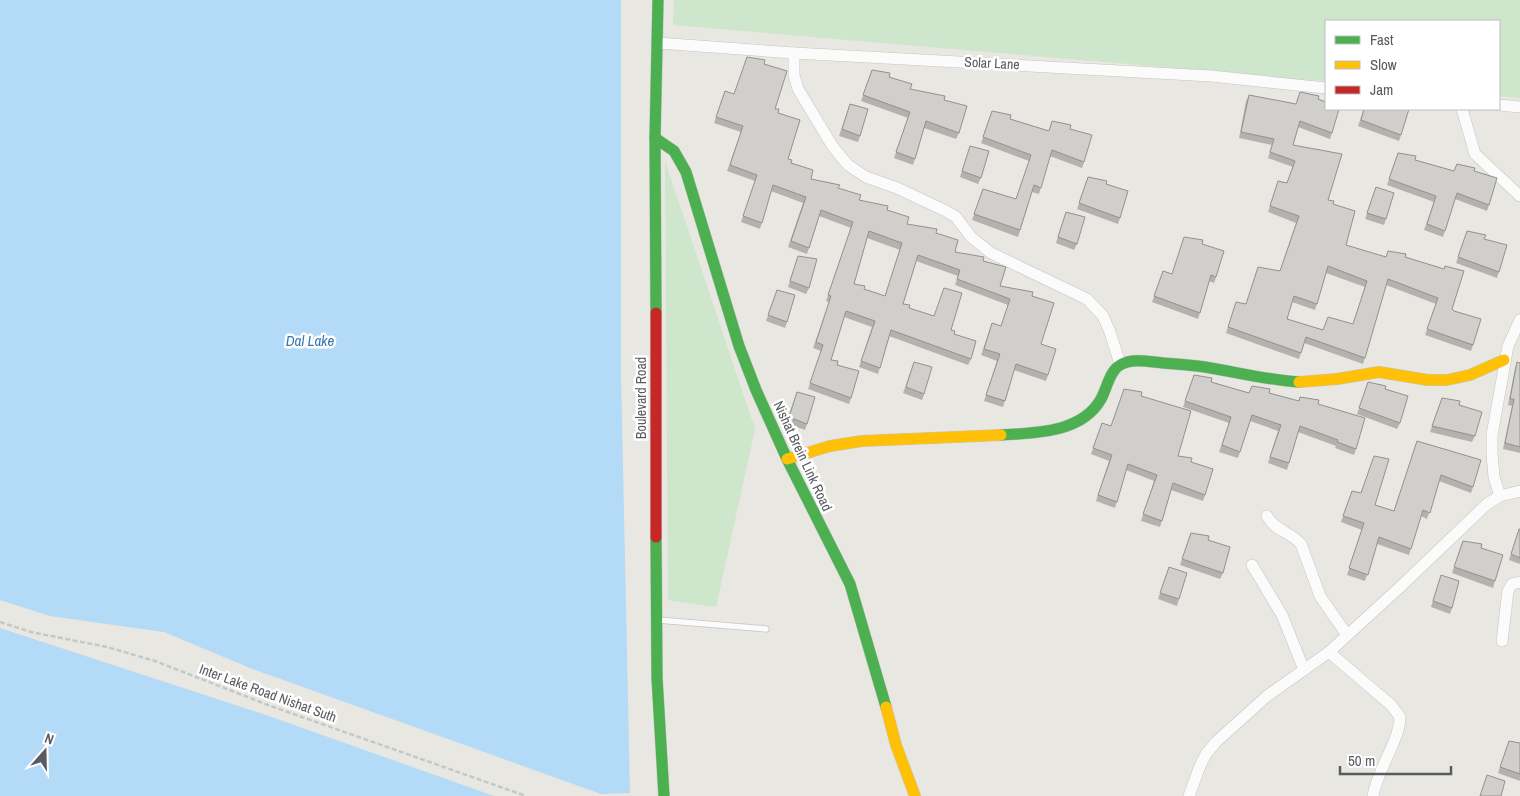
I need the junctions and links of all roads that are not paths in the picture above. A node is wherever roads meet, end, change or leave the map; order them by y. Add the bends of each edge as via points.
1 (658, 0) edge
2 (658, 43) junction
3 (794, 53) junction
4 (1325, 88) edge
5 (1500, 105) edge
6 (1520, 107) edge
7 (1462, 110) edge
8 (655, 138) junction
9 (1520, 196) edge
10 (1520, 320) edge
11 (1504, 360) junction
12 (1120, 364) junction
13 (787, 459) junction
14 (1520, 491) edge
15 (1500, 496) junction
16 (1267, 516) dead end
17 (1252, 565) dead end
18 (1520, 582) edge
19 (658, 620) junction
20 (766, 629) dead end
21 (1347, 635) junction
22 (1502, 640) dead end
23 (1329, 652) junction
24 (1304, 670) junction
25 (664, 796) edge
26 (915, 796) edge
27 (1190, 796) edge
28 (1373, 796) edge

1 - 2 street, Boulevard Road
2 - 3 street, Solar Lane
2 - 8 street, Boulevard Road
3 - 4 street, Solar Lane via 1211,76
3 - 12 street via 798,90 848,165 866,177 946,211 991,253 1087,299 1103,316
5 - 6 street
7 - 9 street via 1475,154
8 - 13 street, Nishat Brein Link Road via 673,148 686,172 739,346
8 - 19 street, Boulevard Road
10 - 11 street
11 - 12 street via 1470,375 1447,380 1379,372 1302,382 1147,361
11 - 15 street via 1492,435 1494,477
12 - 13 street via 1094,409 1078,422 1063,427 1045,432 862,440
13 - 26 street, Nishat Brein Link Road via 850,584 896,745
14 - 15 street
15 - 21 street via 1487,504
16 - 21 street via 1273,526 1301,544 1320,596
17 - 24 street via 1282,615
18 - 22 street via 1512,584 1508,591
19 - 20 lane
19 - 25 street, Boulevard Road via 657,678
21 - 23 street
23 - 24 street
23 - 28 street via 1391,705 1400,717
24 - 27 street via 1267,696 1216,742 1200,766

